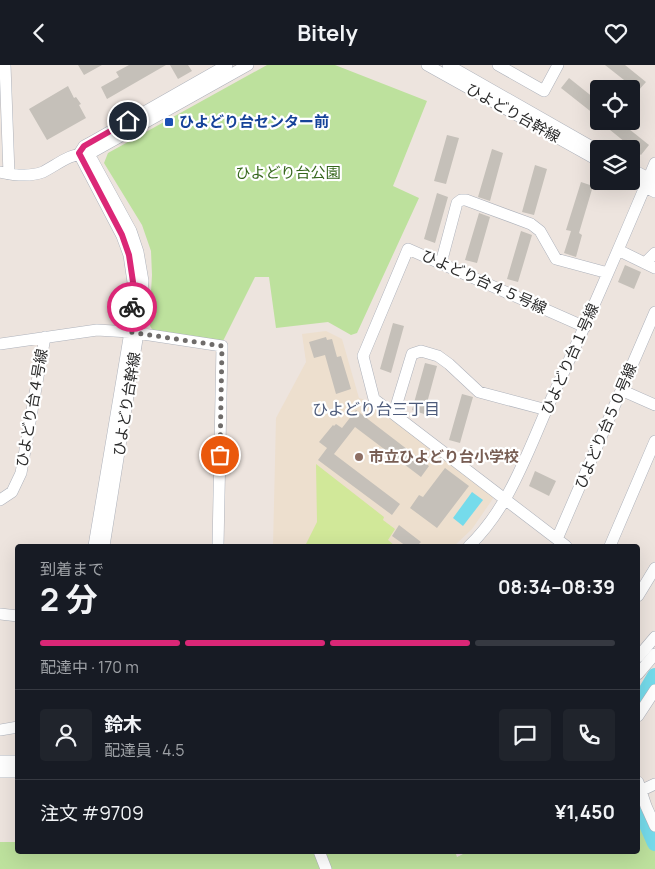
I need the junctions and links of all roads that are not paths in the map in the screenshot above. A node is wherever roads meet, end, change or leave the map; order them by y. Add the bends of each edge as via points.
1 (5, 65) edge
2 (227, 65) edge
3 (248, 65) edge
4 (428, 65) edge
5 (448, 65) edge
6 (498, 65) edge
7 (558, 65) edge
8 (4, 128) edge
9 (590, 146) edge
10 (84, 151) junction
11 (590, 156) edge
12 (655, 163) edge
13 (4, 173) edge
14 (640, 176) edge
15 (651, 185) edge
16 (618, 250) junction
17 (655, 253) edge
18 (441, 263) junction
19 (650, 265) edge
20 (608, 273) junction
21 (655, 312) edge
22 (585, 327) junction
23 (134, 333) junction
24 (45, 337) junction
25 (650, 339) edge
26 (0, 344) edge
27 (621, 390) junction
28 (655, 405) edge
29 (546, 410) junction
30 (394, 413) junction
31 (655, 441) edge
32 (506, 500) junction
33 (0, 501) edge
34 (561, 543) edge
35 (94, 544) edge
36 (104, 544) edge
37 (218, 544) edge
38 (471, 544) edge
39 (611, 544) edge
40 (655, 568) edge
41 (640, 593) edge
42 (0, 614) edge
43 (15, 616) edge
44 (655, 637) edge
45 (640, 655) edge
46 (655, 655) edge
47 (640, 672) edge
48 (655, 691) edge
49 (640, 713) edge
50 (15, 728) edge
51 (0, 730) edge
52 (0, 761) edge
53 (15, 761) edge
54 (0, 772) edge
55 (15, 772) edge
56 (655, 785) edge
57 (640, 789) edge
58 (640, 793) edge
59 (655, 826) edge
60 (320, 854) edge
61 (326, 869) edge

1 - 8 street
2 - 10 street
3 - 10 street
4 - 11 street, ひよどり台幹線
5 - 9 street, ひよどり台幹線
6 - 7 street via 544,91
8 - 13 street
10 - 13 street via 41,173
10 - 23 street, ひよどり台幹線 via 129,255
12 - 15 street, ひよどり台１号線
14 - 15 street
15 - 16 street, ひよどり台１号線
16 - 19 street
16 - 20 street, ひよどり台１号線
17 - 19 street
18 - 20 street via 457,203 466,200 531,224 540,231 556,259
18 - 22 street, ひよどり台４５号線
18 - 30 street, ひよどり台４５号線 via 408,249 363,356 374,399
20 - 22 street, ひよどり台１号線
21 - 25 street, ひよどり台５０号線
22 - 29 street, ひよどり台１号線
23 - 24 street via 97,330
23 - 35 street, ひよどり台幹線
23 - 36 street, ひよどり台幹線
23 - 37 street via 222,346
24 - 26 street
24 - 33 street, ひよどり台４号線 via 21,473 12,492
25 - 27 street, ひよどり台５０号線
27 - 28 street
27 - 34 street, ひよどり台５０号線
29 - 30 street via 479,392 438,356 421,351 412,354
29 - 32 street, ひよどり台１号線
30 - 32 street, ひよどり台４５号線
31 - 39 street
32 - 34 street, ひよどり台４５号線
32 - 38 street, ひよどり台１号線
40 - 41 street
42 - 43 street
44 - 45 street
46 - 47 street
48 - 49 street
50 - 51 street
52 - 53 street
54 - 55 street
56 - 57 street
58 - 59 street
60 - 61 street

